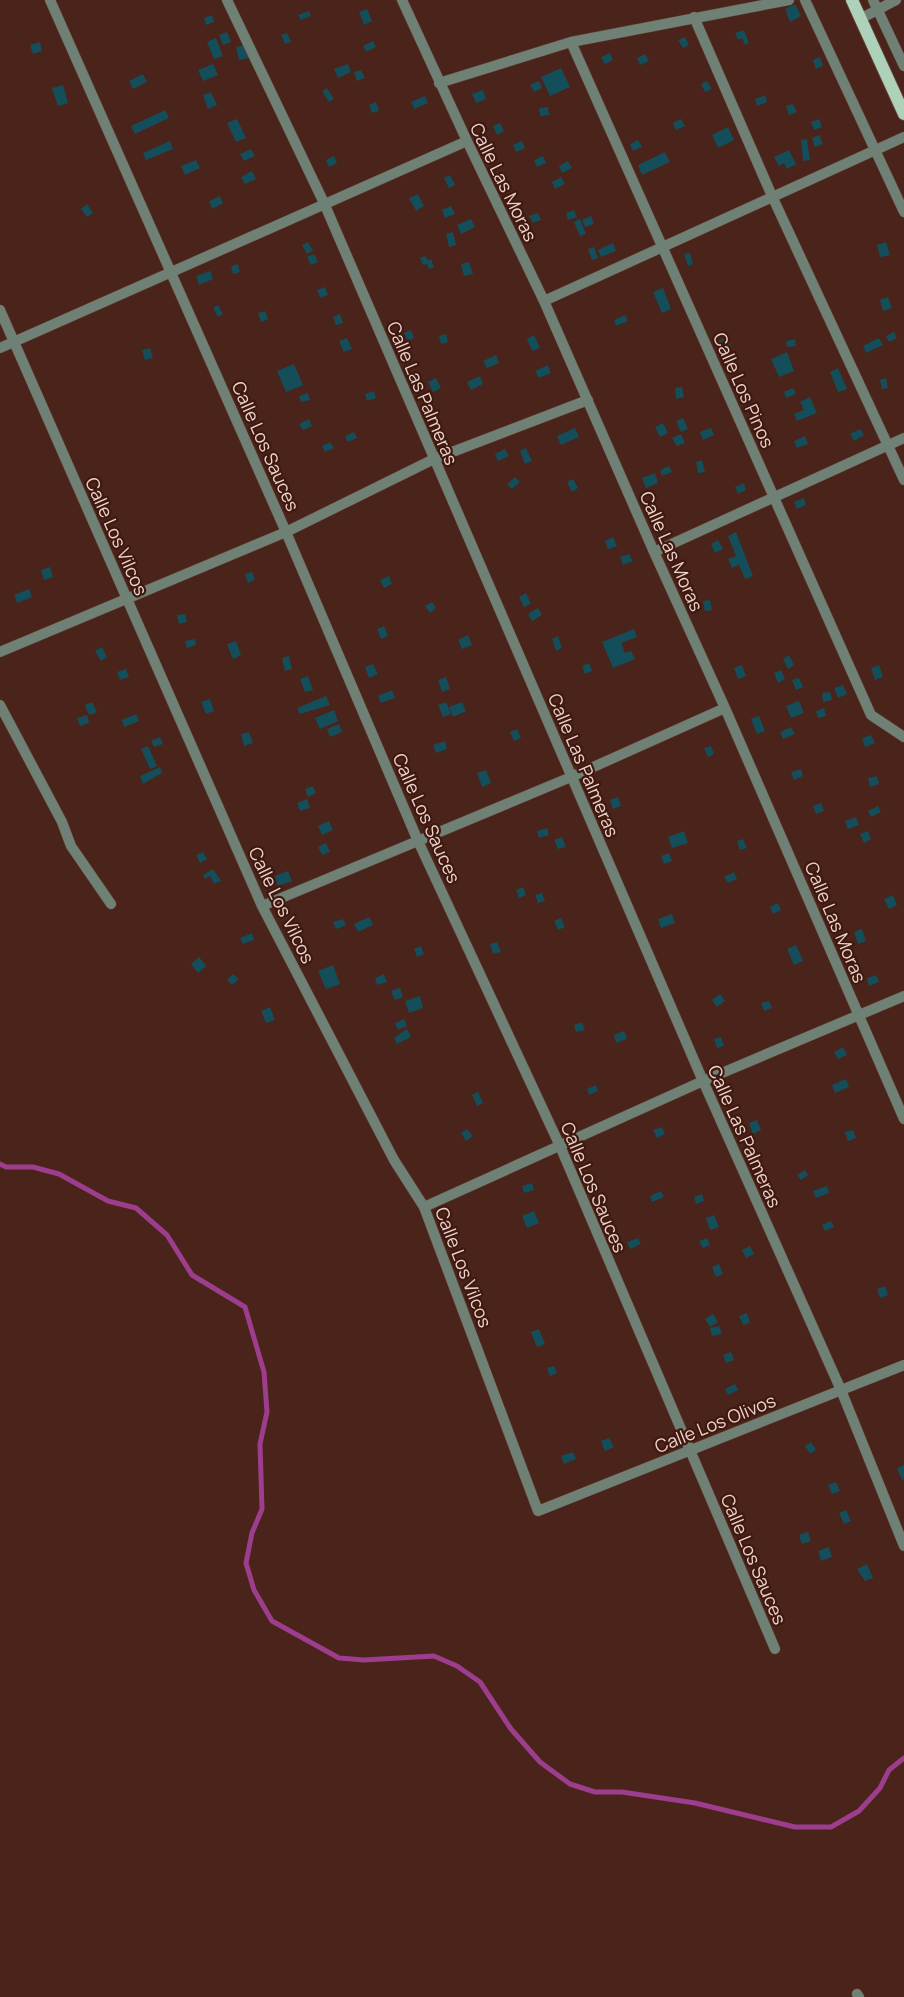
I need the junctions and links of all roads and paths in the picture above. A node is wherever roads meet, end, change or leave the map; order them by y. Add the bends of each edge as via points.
1 (50, 0) edge
2 (227, 0) edge
3 (402, 0) edge
4 (789, 0) edge
5 (805, 0) edge
6 (852, 0) edge
7 (896, 0) edge
8 (875, 5) edge
9 (694, 17) junction
10 (860, 19) junction
11 (571, 42) junction
12 (904, 66) edge
13 (439, 82) junction
14 (904, 114) edge
15 (904, 137) edge
16 (466, 142) junction
17 (874, 150) junction
18 (772, 196) junction
19 (324, 203) junction
20 (904, 212) edge
21 (662, 246) junction
22 (172, 272) junction
23 (544, 301) junction
24 (0, 310) edge
25 (14, 342) junction
26 (0, 348) edge
27 (588, 400) junction
28 (904, 438) edge
29 (888, 446) junction
30 (434, 459) junction
31 (904, 480) edge
32 (774, 497) junction
33 (286, 532) junction
34 (654, 552) junction
35 (128, 599) junction
36 (0, 652) edge
37 (0, 705) edge
38 (725, 708) junction
39 (904, 737) edge
40 (571, 777) junction
41 (418, 841) junction
42 (111, 904) dead end
43 (262, 906) junction
44 (904, 996) edge
45 (859, 1016) junction
46 (702, 1081) junction
47 (904, 1119) edge
48 (560, 1146) junction
49 (424, 1207) junction
50 (904, 1365) edge
51 (841, 1390) junction
52 (690, 1450) junction
53 (538, 1510) joint
54 (904, 1546) edge
55 (775, 1649) dead end

1 - 22 street, Calle Los Sauces
2 - 19 street, Calle Las Palmeras
3 - 13 street, Calle Las Moras
4 - 9 street
5 - 17 street
6 - 10 main road
7 - 8 street
8 - 10 street
8 - 12 street
9 - 11 street
9 - 18 street
10 - 14 main road
11 - 13 street
11 - 21 street, Calle Los Pinos
13 - 16 street, Calle Las Moras
15 - 17 street
16 - 19 street
16 - 23 street, Calle Las Moras
17 - 18 street
17 - 20 street
18 - 21 street
18 - 29 street
19 - 22 street
19 - 30 street, Calle Las Palmeras
21 - 23 street
21 - 32 street, Calle Los Pinos
22 - 25 street
22 - 33 street, Calle Los Sauces
23 - 27 street, Calle Las Moras
24 - 25 street, Calle Los Vilcos
25 - 26 street
25 - 35 street, Calle Los Vilcos
27 - 30 street
27 - 34 street, Calle Las Moras
28 - 29 street
29 - 31 street
29 - 32 street
30 - 33 street
30 - 40 street, Calle Las Palmeras
32 - 34 street
32 - 39 street, Calle Los Pinos via 871,715
33 - 35 street
33 - 41 street, Calle Los Sauces
34 - 38 street, Calle Las Moras
35 - 36 street
35 - 43 street, Calle Los Vilcos
37 - 42 street via 62,822 71,846
38 - 40 street
38 - 45 street, Calle Las Moras
40 - 41 street
40 - 46 street, Calle Las Palmeras
41 - 43 street
41 - 48 street, Calle Los Sauces
43 - 49 street, Calle Los Vilcos via 394,1160
44 - 45 street
45 - 46 street
45 - 47 street, Calle Las Moras
46 - 48 street
46 - 51 street, Calle Las Palmeras
48 - 49 street
48 - 52 street, Calle Los Sauces
49 - 53 street, Calle Los Vilcos
50 - 51 street, Calle Los Olivos
51 - 52 street, Calle Los Olivos
51 - 54 street, Calle Las Palmeras
52 - 53 street, Calle Los Olivos
52 - 55 street, Calle Los Sauces

